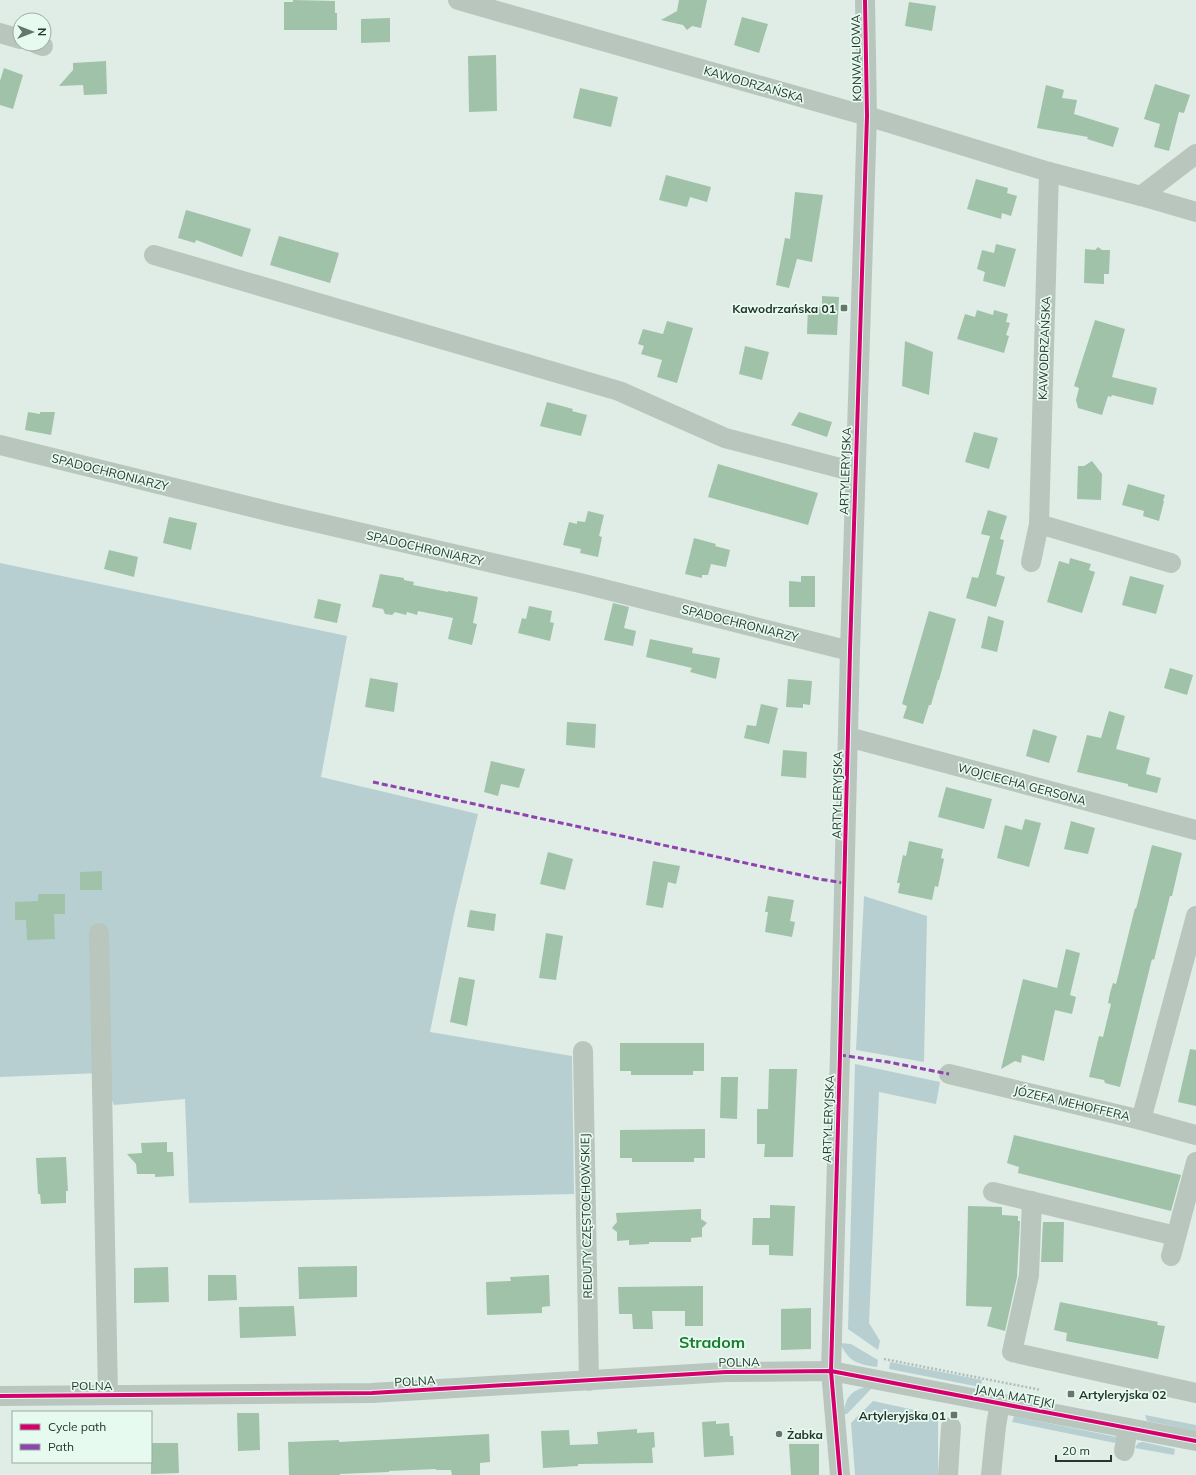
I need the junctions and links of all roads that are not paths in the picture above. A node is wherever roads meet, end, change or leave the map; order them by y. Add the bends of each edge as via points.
1 (458, 0) edge
2 (865, 0) edge
3 (0, 33) edge
4 (12, 37) edge
5 (867, 116) junction
6 (1196, 154) edge
7 (1049, 172) junction
8 (1141, 196) junction
9 (1196, 212) edge
10 (154, 255) dead end
11 (0, 446) edge
12 (855, 472) junction
13 (1039, 524) junction
14 (1031, 562) dead end
15 (1171, 563) dead end
16 (850, 651) junction
17 (848, 737) junction
18 (1196, 830) edge
19 (1196, 916) edge
20 (99, 933) dead end
21 (583, 1052) dead end
22 (948, 1074) dead end
23 (1141, 1120) junction
24 (1196, 1135) edge
25 (1196, 1162) edge
26 (993, 1192) dead end
27 (1032, 1201) junction
28 (1176, 1236) junction
29 (1171, 1256) dead end
30 (831, 1371) junction
31 (589, 1381) junction
32 (1196, 1392) edge
33 (108, 1395) junction
34 (0, 1396) edge
35 (1000, 1403) junction
36 (951, 1427) dead end
37 (1128, 1428) junction
38 (1196, 1441) edge
39 (1124, 1451) dead end
40 (840, 1475) edge
41 (948, 1475) edge
42 (991, 1475) edge

1 - 5 street, KAWODRZAŃSKA
2 - 5 street, KONWALIOWA
3 - 4 street
5 - 7 street, KAWODRZAŃSKA
5 - 12 street, ARTYLERYJSKA
6 - 8 street
7 - 8 street, KAWODRZAŃSKA
7 - 13 street, KAWODRZAŃSKA
8 - 9 street, KAWODRZAŃSKA
10 - 12 street via 619,391 725,438
11 - 16 street, SPADOCHRONIARZY
12 - 16 street, ARTYLERYJSKA
13 - 14 street, KAWODRZAŃSKA
13 - 15 street
16 - 17 street, ARTYLERYJSKA
17 - 18 street, WOJCIECHA GERSONA
17 - 30 street, ARTYLERYJSKA
19 - 23 street
20 - 33 street
21 - 31 street, REDUTY CZĘSTOCHOWSKIEJ
22 - 23 street, JÓZEFA MEHOFFERA
23 - 24 street, JÓZEFA MEHOFFERA
25 - 28 street
26 - 27 street
27 - 28 street
27 - 32 street via 1029,1275 1012,1352
28 - 29 street
30 - 31 street, POLNA via 726,1372
30 - 35 street, JANA MATEJKI
30 - 40 street, ARTYLERYJSKA
31 - 33 street, POLNA via 372,1393
33 - 34 street, POLNA
35 - 37 street, JANA MATEJKI
35 - 42 street
36 - 41 street
37 - 38 street, JANA MATEJKI
37 - 39 street

